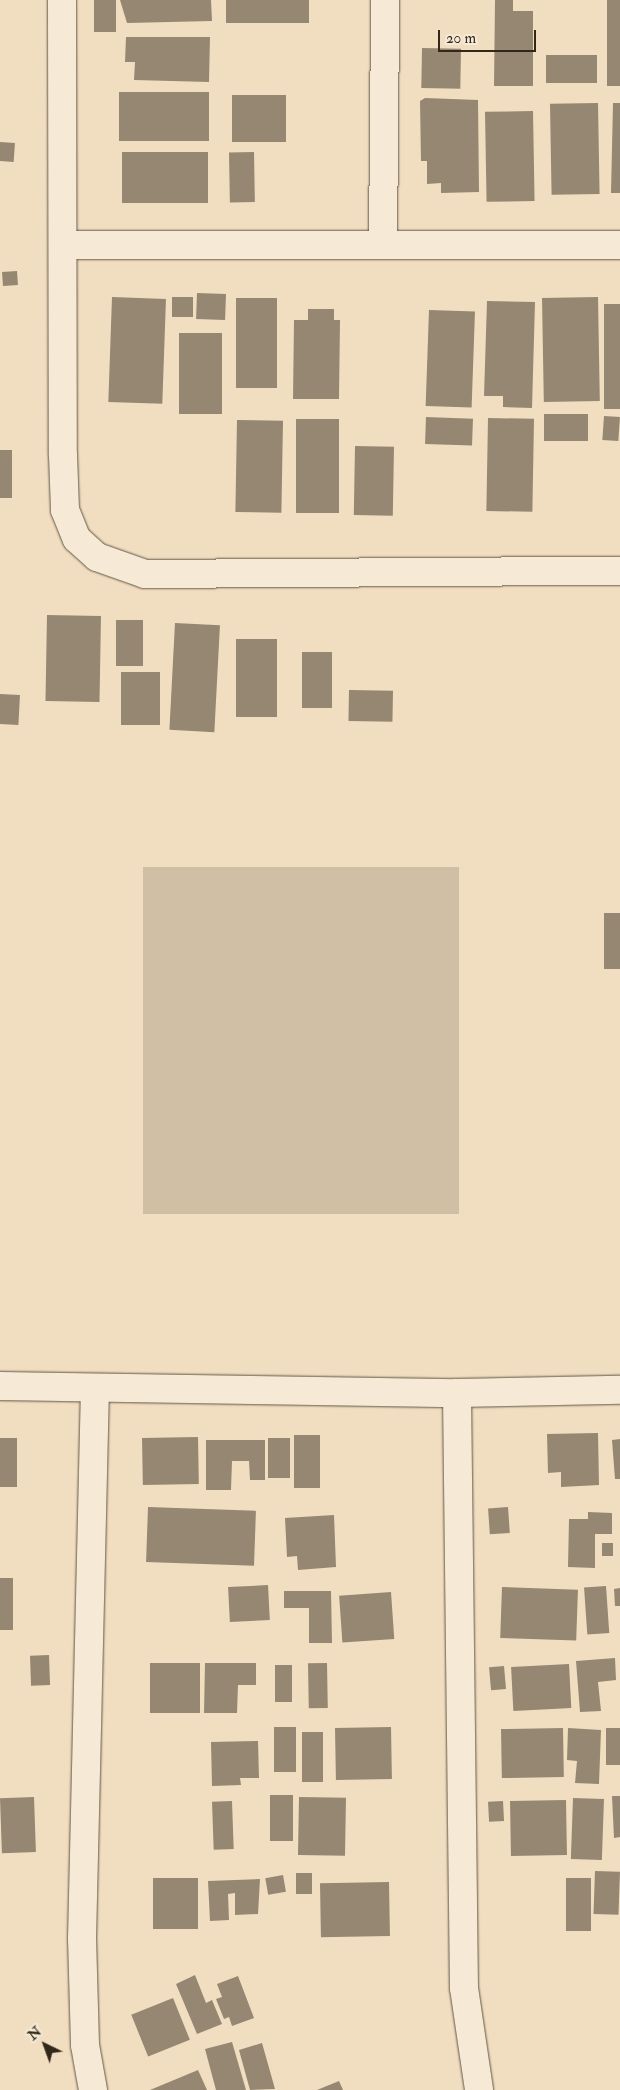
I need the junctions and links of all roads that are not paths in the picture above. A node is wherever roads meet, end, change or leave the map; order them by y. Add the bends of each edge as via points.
1 (62, 0) edge
2 (385, 0) edge
3 (383, 244) junction
4 (620, 244) edge
5 (64, 245) junction
6 (620, 572) edge
7 (0, 1386) edge
8 (94, 1388) junction
9 (620, 1390) edge
10 (457, 1393) junction
11 (93, 2090) edge
12 (479, 2090) edge

1 - 5 street
2 - 3 street
3 - 4 street
3 - 5 street
5 - 6 street via 65,510 77,539 97,557 145,574
7 - 8 street
8 - 10 street
8 - 11 street via 82,1939 85,2045
9 - 10 street
10 - 12 street via 464,1988

